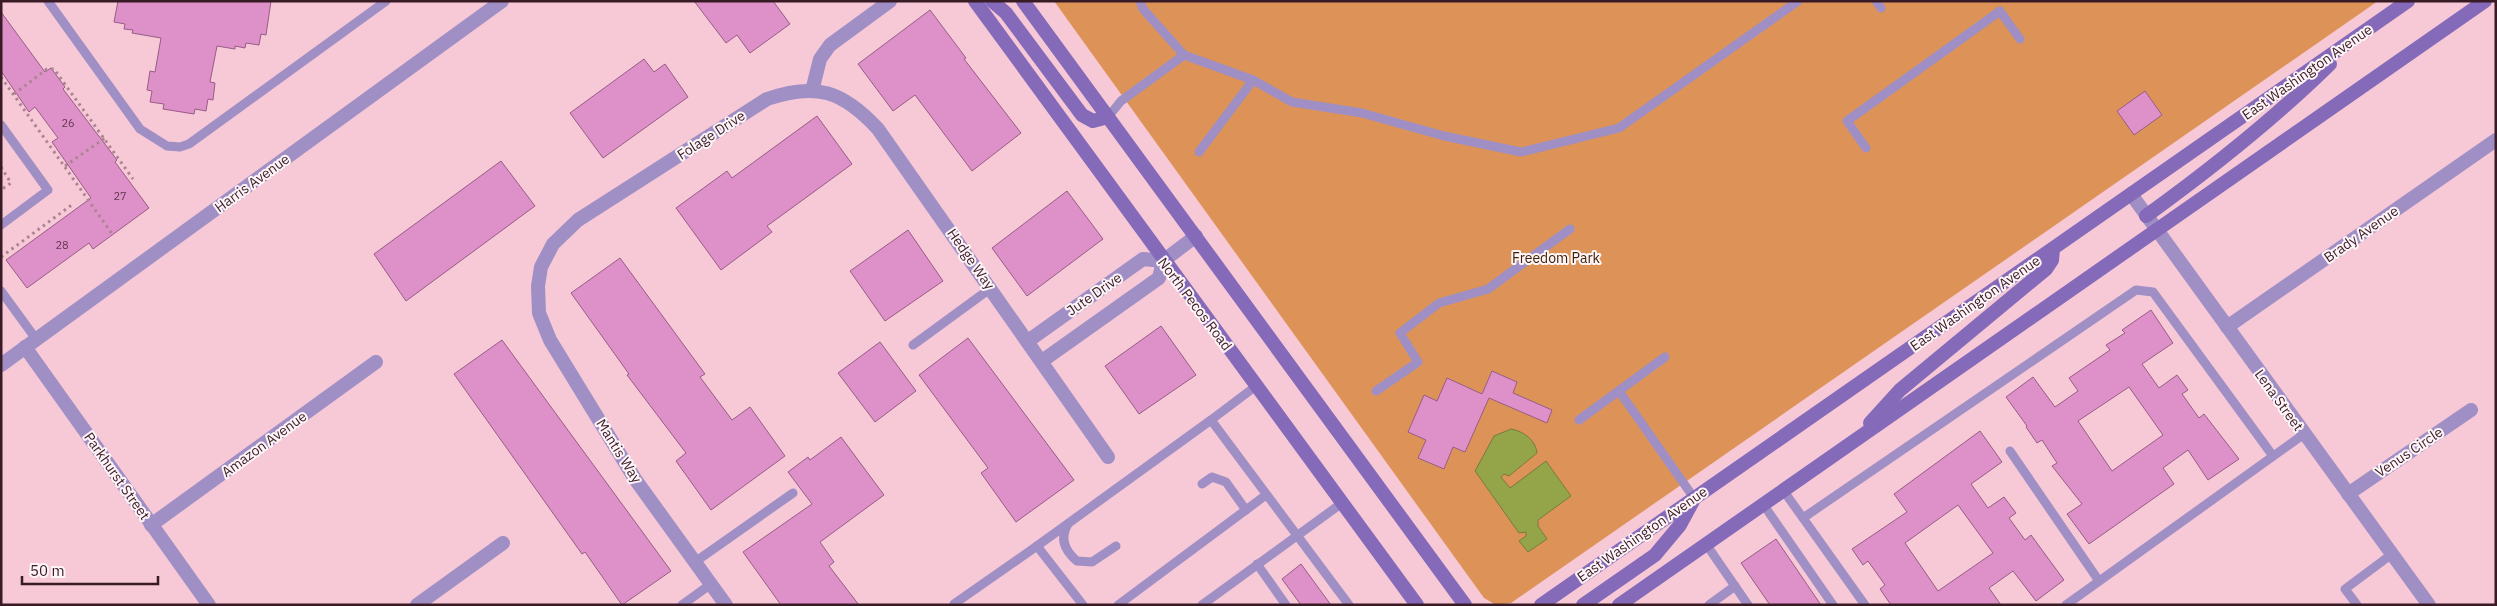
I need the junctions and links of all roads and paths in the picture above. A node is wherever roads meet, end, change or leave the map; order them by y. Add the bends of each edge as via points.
1 (48, 1) edge
2 (386, 1) edge
3 (502, 1) edge
4 (890, 1) edge
5 (975, 1) edge
6 (992, 1) edge
7 (1024, 1) edge
8 (1140, 1) edge
9 (1798, 1) edge
10 (2408, 1) edge
11 (2484, 1) edge
12 (2357, 37) junction
13 (2020, 39) dead end
14 (1184, 55) junction
15 (1, 77) edge
16 (1253, 80) junction
17 (812, 91) junction
18 (14, 94) junction
19 (1108, 117) junction
20 (1, 125) edge
21 (105, 138) junction
22 (2496, 140) edge
23 (1866, 148) dead end
24 (1199, 152) dead end
25 (66, 166) junction
26 (1, 167) edge
27 (133, 179) dead end
28 (1, 190) edge
29 (2132, 194) junction
30 (73, 204) dead end
31 (2146, 216) junction
32 (1, 225) edge
33 (1570, 229) dead end
34 (2156, 230) junction
35 (114, 235) dead end
36 (1196, 236) junction
37 (2053, 248) junction
38 (1, 257) edge
39 (1163, 261) junction
40 (538, 286) joint
41 (991, 288) junction
42 (1, 291) edge
43 (2227, 327) junction
44 (1028, 341) junction
45 (31, 343) junction
46 (913, 345) dead end
47 (1665, 357) dead end
48 (1042, 361) junction
49 (376, 362) dead end
50 (1, 365) edge
51 (1256, 386) junction
52 (1376, 391) dead end
53 (1619, 391) junction
54 (2471, 410) dead end
55 (1211, 420) junction
56 (1579, 420) dead end
57 (2304, 434) junction
58 (1853, 442) junction
59 (2010, 450) dead end
60 (2273, 456) junction
61 (1108, 457) dead end
62 (1202, 484) dead end
63 (1784, 490) junction
64 (794, 493) dead end
65 (2348, 494) junction
66 (1266, 495) junction
67 (1694, 498) junction
68 (1342, 503) junction
69 (1763, 504) junction
70 (1246, 510) junction
71 (1804, 518) junction
72 (1068, 524) junction
73 (152, 525) junction
74 (1297, 535) junction
75 (502, 543) dead end
76 (1706, 544) junction
77 (1037, 546) junction
78 (1116, 546) dead end
79 (2392, 554) junction
80 (695, 562) junction
81 (1257, 564) junction
82 (2099, 581) junction
83 (711, 584) junction
84 (1735, 586) junction
85 (1635, 600) edge
86 (954, 604) edge
87 (209, 605) edge
88 (417, 605) edge
89 (682, 605) edge
90 (726, 605) edge
91 (1082, 605) edge
92 (1118, 605) edge
93 (1202, 605) edge
94 (1286, 605) edge
95 (1349, 605) edge
96 (1417, 605) edge
97 (1465, 605) edge
98 (1541, 605) edge
99 (1583, 605) edge
100 (1619, 605) edge
101 (1709, 605) edge
102 (1748, 605) edge
103 (1833, 605) edge
104 (1865, 605) edge
105 (2066, 605) edge
106 (2356, 605) edge
107 (2429, 605) edge

1 - 2 lane via 140,129 167,146 180,147 190,144
3 - 45 street, Harris Avenue
4 - 17 street via 830,45 820,59
5 - 39 main road, North Pecos Road
6 - 19 main road via 1006,14 1082,115 1093,121
7 - 19 main road
8 - 14 lane via 1143,9
9 - 16 lane via 1620,128 1521,152 1444,136 1362,113 1292,102
10 - 12 main road, East Washington Avenue
11 - 34 main road
12 - 29 main road, East Washington Avenue
12 - 31 main road via 2287,106
13 - 23 lane via 2000,11 1847,121
14 - 16 lane
14 - 19 lane via 1120,101
15 - 18 path
16 - 24 lane
17 - 40 street, Folage Drive via 791,90 767,99 578,220 553,244 541,267
17 - 41 street, Hedge Way via 827,92 859,108 878,128
18 - 21 path via 47,69 54,69
18 - 25 path
19 - 36 main road
20 - 32 lane via 48,190
21 - 25 path
21 - 27 path
22 - 43 street, Brady Avenue
25 - 35 path
26 - 28 path via 11,183
29 - 31 street, Lena Street
29 - 37 main road, East Washington Avenue
30 - 38 path
31 - 34 street, Lena Street
33 - 52 lane via 1488,289 1439,304 1400,333 1418,362
34 - 43 street, Lena Street
34 - 58 main road
36 - 39 street, Jute Drive
36 - 97 main road
37 - 58 main road via 2052,260 2046,269 1900,390
37 - 67 main road, East Washington Avenue
39 - 44 street, Jute Drive via 1143,259
39 - 48 street, Jute Drive via 1159,278
39 - 51 main road, North Pecos Road
40 - 80 street, Mantis Way via 539,313 550,340 636,479
41 - 44 street, Hedge Way
41 - 46 lane
42 - 45 lane
43 - 57 street, Lena Street
44 - 48 street, Hedge Way
45 - 50 street, Harris Avenue
45 - 73 street, Parkhurst Street
47 - 53 lane
48 - 61 street, Hedge Way
49 - 73 street, Amazon Avenue
51 - 55 lane
51 - 68 main road, North Pecos Road
53 - 56 lane
53 - 67 lane
54 - 65 street, Venus Circle
55 - 66 lane
55 - 72 lane
57 - 60 lane
57 - 65 street, Lena Street
58 - 63 main road
59 - 82 lane
60 - 71 lane via 2153,292 2136,290
60 - 82 lane
62 - 70 lane via 1212,477 1222,480
63 - 69 main road
63 - 71 lane
64 - 80 lane
65 - 79 street, Lena Street
66 - 70 lane
66 - 74 lane
67 - 98 main road, East Washington Avenue
67 - 99 main road via 1680,525 1655,555
68 - 74 lane
68 - 96 main road, North Pecos Road
69 - 76 main road
69 - 103 lane
70 - 92 lane
71 - 104 lane
72 - 77 lane
72 - 78 lane via 1063,540 1077,561 1092,562
73 - 87 street, Parkhurst Street
74 - 81 lane
74 - 95 lane
75 - 88 street
76 - 84 lane
76 - 85 main road
77 - 86 lane
77 - 91 lane
79 - 106 lane via 2345,589
79 - 107 street, Lena Street
80 - 83 street, Mantis Way
81 - 93 lane
81 - 94 lane
82 - 105 lane
83 - 89 lane
83 - 90 street, Mantis Way
84 - 101 lane
84 - 102 lane
85 - 100 main road

